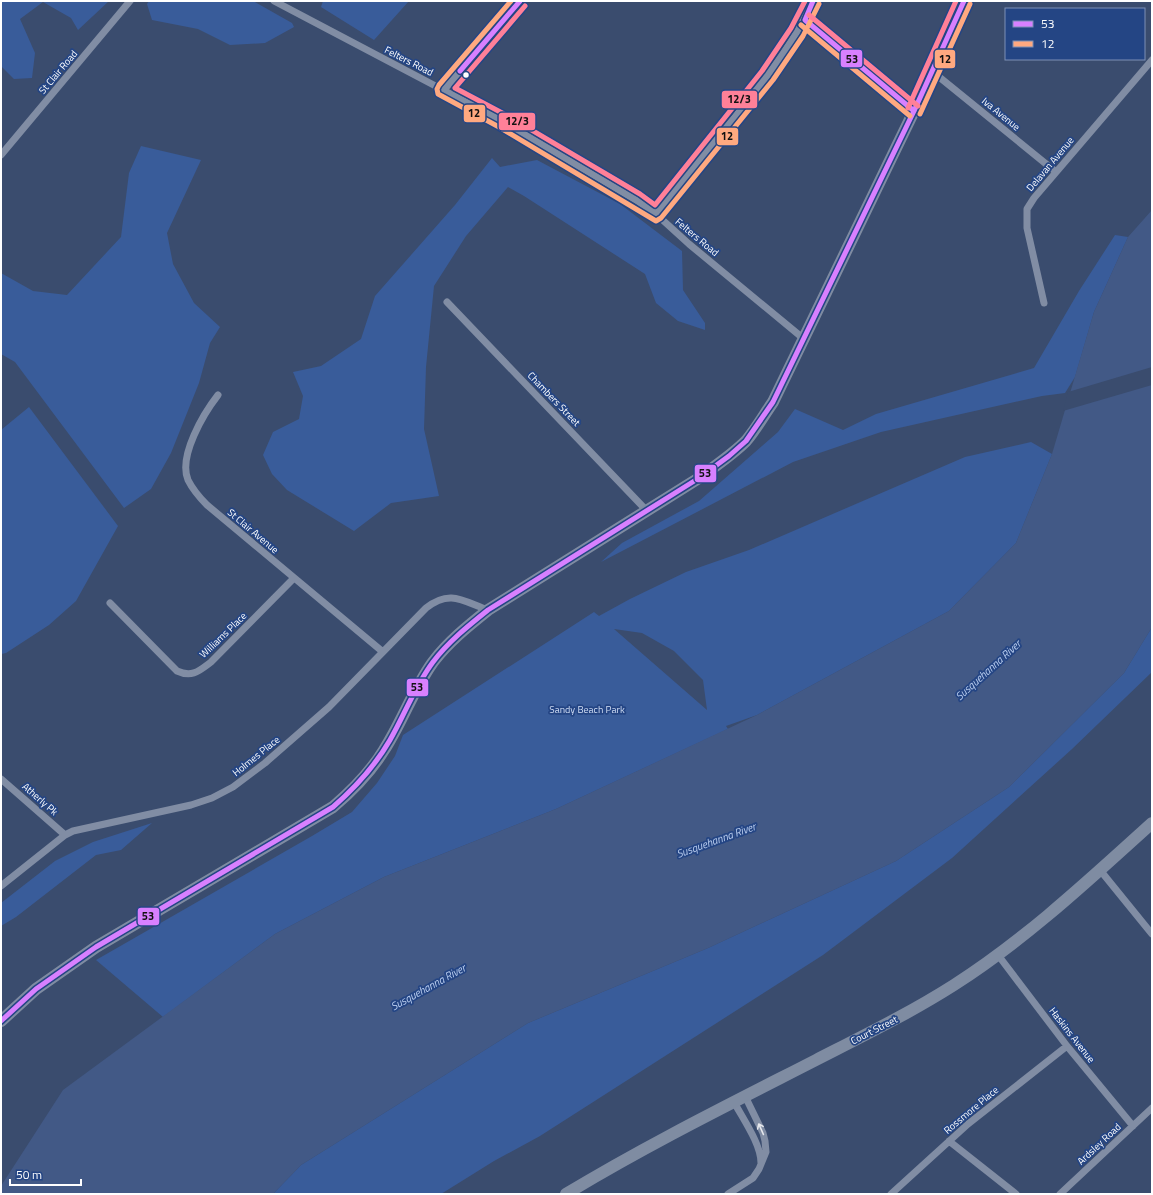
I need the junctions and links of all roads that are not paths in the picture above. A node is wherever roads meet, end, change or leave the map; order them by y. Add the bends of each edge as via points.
1 (130, 1) edge
2 (274, 1) edge
3 (520, 1) edge
4 (813, 1) edge
5 (964, 1) edge
6 (804, 20) junction
7 (1152, 60) edge
8 (933, 72) junction
9 (444, 90) junction
10 (914, 111) junction
11 (1, 155) edge
12 (1056, 172) junction
13 (656, 214) junction
14 (447, 302) dead end
15 (1044, 303) dead end
16 (804, 339) junction
17 (218, 395) dead end
18 (646, 511) junction
19 (294, 578) junction
20 (110, 603) dead end
21 (488, 610) junction
22 (383, 652) junction
23 (1, 779) edge
24 (1152, 823) edge
25 (65, 834) junction
26 (1100, 870) junction
27 (1, 886) edge
28 (1152, 934) edge
29 (998, 955) junction
30 (1, 1021) edge
31 (1067, 1046) junction
32 (745, 1096) junction
33 (734, 1102) junction
34 (1152, 1108) edge
35 (1133, 1126) junction
36 (949, 1140) junction
37 (761, 1163) junction
38 (566, 1194) edge
39 (728, 1194) edge
40 (891, 1194) edge
41 (1016, 1194) edge
42 (1060, 1194) edge

1 - 11 street, St Clair Road
2 - 9 street, Felters Road
3 - 9 street
4 - 6 street
5 - 8 main road
6 - 10 street
6 - 13 street via 788,48 753,94
7 - 12 street, Delavan Avenue
8 - 10 main road
8 - 12 street, Iva Avenue
9 - 13 street, Felters Road via 502,121
10 - 16 main road
12 - 15 street, Delavan Avenue via 1027,209 1027,228
13 - 16 street, Felters Road
14 - 18 street, Chambers Street
16 - 18 main road via 773,402 745,441 699,478
17 - 19 street, St Clair Avenue via 194,434 188,450 188,479 207,505
18 - 21 main road
19 - 20 street, Williams Place via 211,662 189,674 177,671
19 - 22 street, St Clair Avenue
21 - 22 street, Holmes Place via 452,597 436,601
21 - 30 main road via 457,635 434,661 384,750 351,792 333,807 96,947 36,989
22 - 25 street, Holmes Place via 329,707 265,763 233,787 191,805
23 - 25 street, Atherly Pk
24 - 26 main road, Court Street
25 - 27 street, Holmes Place
26 - 28 street
26 - 29 main road, Court Street
29 - 31 street, Haskins Avenue
29 - 32 main road, Court Street via 912,1010
31 - 35 street, Haskins Avenue
31 - 36 street, Rossmore Place
32 - 33 main road, Court Street
37 -> 32 street via 766,1152 765,1141
33 - 37 street via 756,1145
33 - 38 main road, Court Street via 660,1140
34 - 35 street, Ardsley Road
35 - 42 street, Ardsley Road
36 - 40 street, Rossmore Place
36 - 41 street
37 - 39 street via 753,1178

